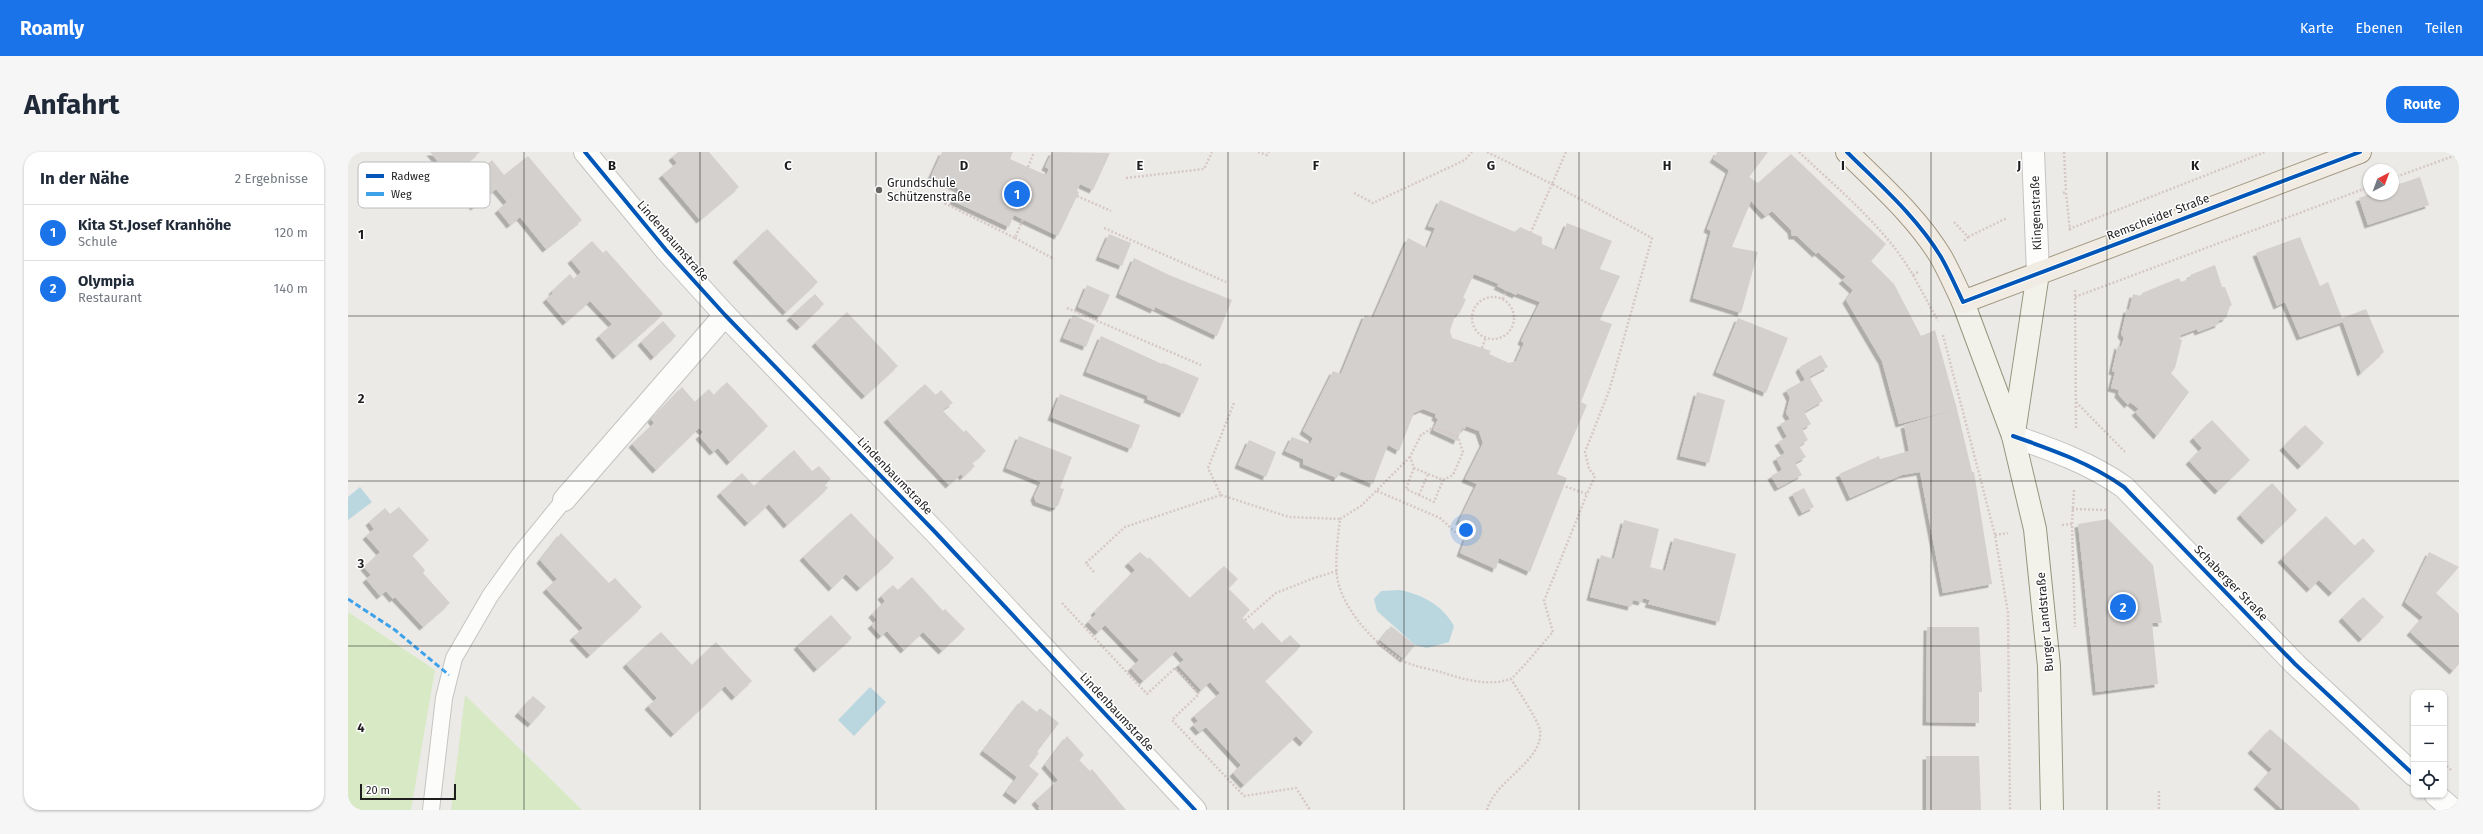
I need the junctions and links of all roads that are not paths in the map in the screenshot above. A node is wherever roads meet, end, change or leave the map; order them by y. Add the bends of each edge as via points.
1 (586, 152) edge
2 (1847, 152) edge
3 (2033, 152) edge
4 (2360, 152) edge
5 (2038, 273) junction
6 (1963, 302) junction
7 (725, 315) junction
8 (2013, 436) junction
9 (564, 500) joint
10 (2411, 772) edge
11 (2439, 798) edge
12 (432, 810) edge
13 (1195, 810) edge
14 (2052, 810) edge
15 (2453, 810) edge

1 - 7 street, Lindenbaumstraße via 666,250
2 - 6 main road via 1916,223 1941,257
3 - 5 street, Klingenstraße
4 - 5 main road, Remscheider Straße
5 - 6 main road, Remscheider Straße
5 - 8 main road, Burger Landstraße
6 - 8 main road, Burger Landstraße
7 - 9 street
7 - 13 street, Lindenbaumstraße via 936,533
8 - 10 street, Schaberger Straße via 2076,459 2102,471 2124,487 2295,664
8 - 14 main road, Burger Landstraße via 2035,529 2042,581 2049,672
9 - 12 lane via 490,596 454,658 444,698
11 - 15 street

